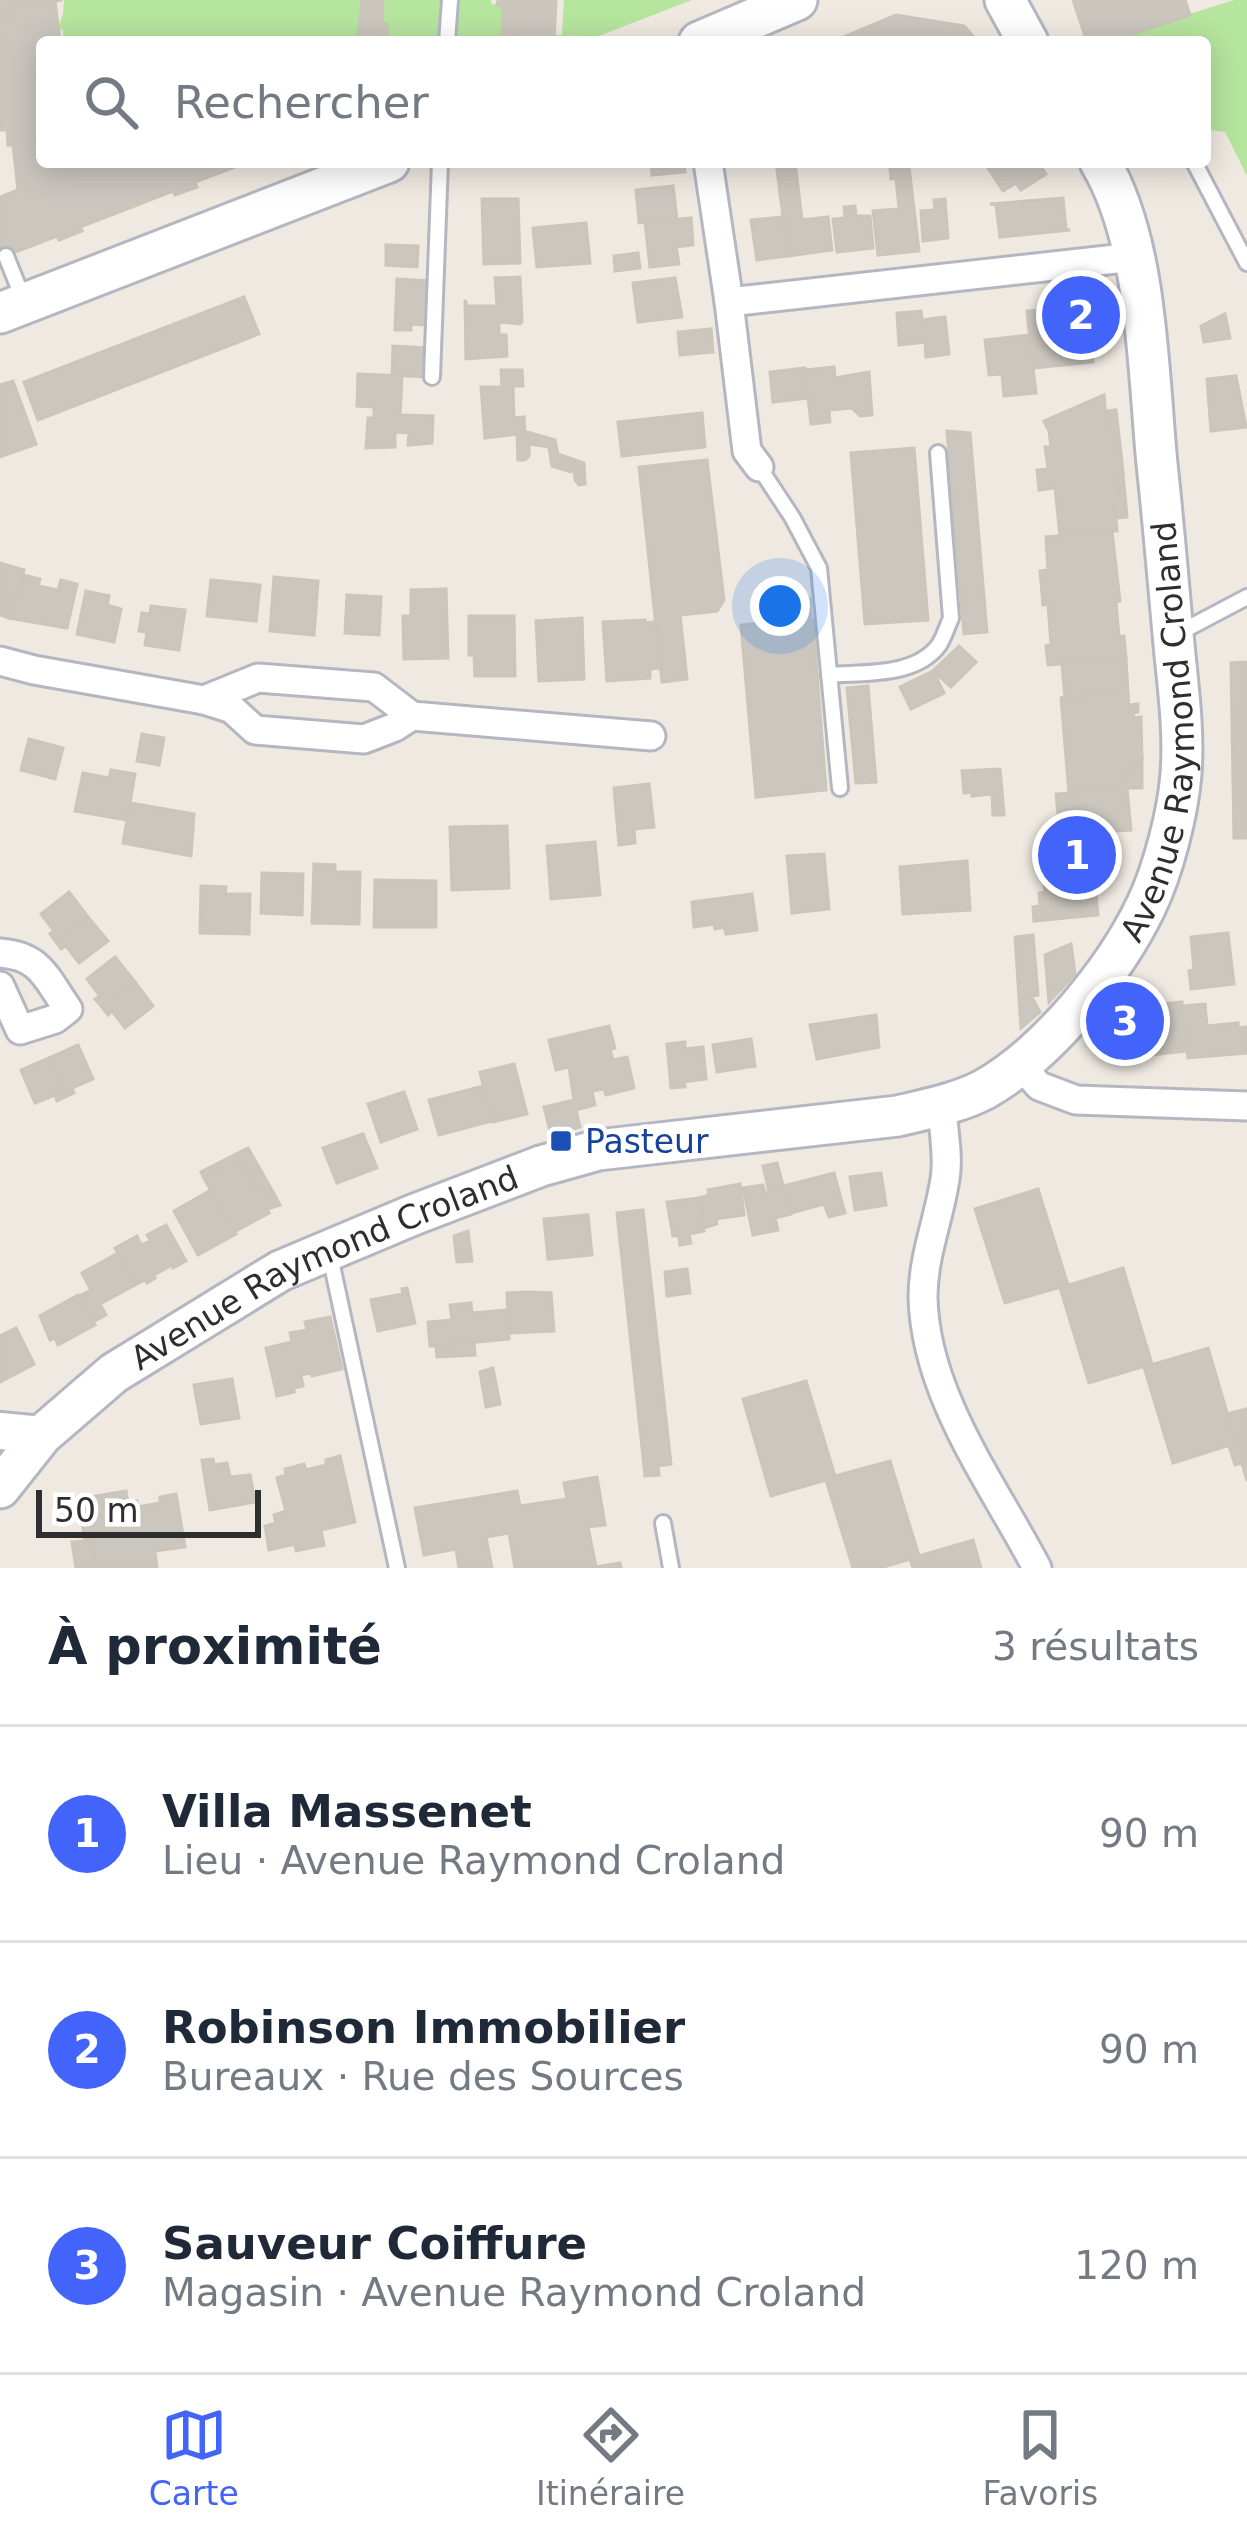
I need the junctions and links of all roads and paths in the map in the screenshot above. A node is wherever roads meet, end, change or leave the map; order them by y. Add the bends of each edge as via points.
1 (450, 0) edge
2 (797, 0) edge
3 (1005, 0) edge
4 (447, 36) edge
5 (713, 36) edge
6 (1025, 36) edge
7 (374, 168) edge
8 (440, 168) edge
9 (709, 168) edge
10 (1108, 168) edge
11 (1197, 168) edge
12 (6, 256) dead end
13 (1135, 257) junction
14 (1247, 263) edge
15 (729, 302) junction
16 (13, 308) edge
17 (432, 377) dead end
18 (938, 453) dead end
19 (759, 467) joint
20 (1247, 597) edge
21 (1173, 636) junction
22 (0, 661) edge
23 (829, 674) junction
24 (204, 700) junction
25 (412, 716) junction
26 (651, 736) dead end
27 (840, 788) dead end
28 (0, 952) edge
29 (0, 986) edge
30 (1020, 1064) junction
31 (942, 1106) junction
32 (1247, 1106) edge
33 (329, 1251) junction
34 (0, 1431) edge
35 (42, 1435) junction
36 (0, 1488) edge
37 (662, 1523) dead end
38 (397, 1568) edge
39 (671, 1568) edge
40 (1037, 1568) edge

1 - 4 lane
2 - 5 main road
3 - 6 main road
7 - 16 main road
8 - 17 lane
9 - 15 street
10 - 13 main road, Avenue Raymond Croland
11 - 14 lane
12 - 16 lane
13 - 15 street
13 - 21 main road, Avenue Raymond Croland
15 - 19 street via 747,451
18 - 23 lane via 951,618 942,640 901,670
19 - 23 lane via 819,568
20 - 21 lane
21 - 30 main road, Avenue Raymond Croland via 1181,775 1147,905 1104,974
22 - 24 street
23 - 27 lane
24 - 25 street via 258,678 374,686
24 - 25 street via 232,709 255,730 364,739
25 - 26 street
28 - 29 street via 37,963 68,1010 20,1030
30 - 31 main road, Avenue Raymond Croland
30 - 32 street via 1039,1086 1076,1100
31 - 33 main road, Avenue Raymond Croland via 598,1150
31 - 40 street via 947,1174 923,1300 934,1364 947,1405
33 - 35 main road, Avenue Raymond Croland via 280,1271 114,1373
33 - 38 lane
34 - 35 street
35 - 36 main road, Avenue Raymond Croland
37 - 39 lane

